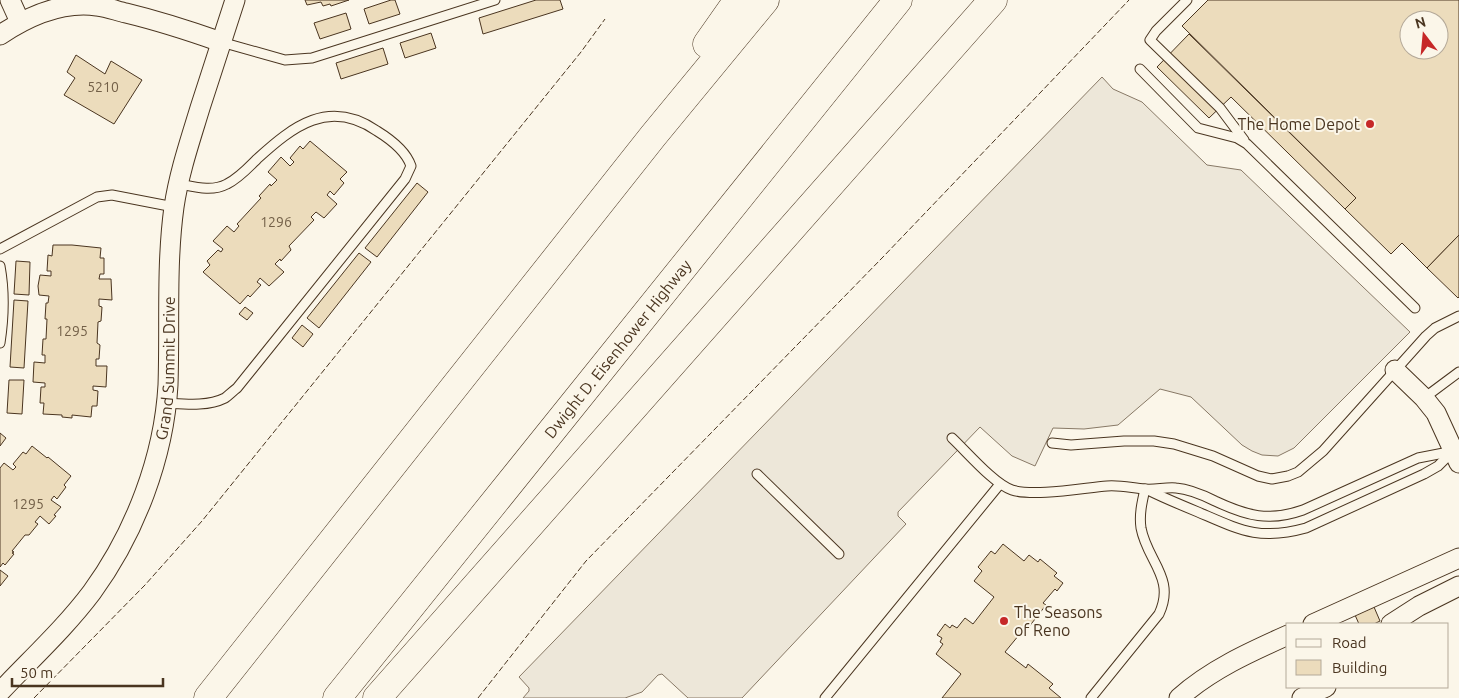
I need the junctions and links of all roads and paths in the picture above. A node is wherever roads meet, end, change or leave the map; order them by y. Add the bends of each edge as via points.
1 (10, 0) edge
2 (235, 0) edge
3 (495, 0) edge
4 (738, 0) edge
5 (765, 0) edge
6 (898, 0) edge
7 (993, 0) edge
8 (1186, 0) edge
9 (20, 22) junction
10 (0, 36) edge
11 (222, 42) junction
12 (1140, 69) dead end
13 (653, 136) junction
14 (1247, 144) junction
15 (179, 184) junction
16 (174, 207) junction
17 (0, 249) edge
18 (0, 266) edge
19 (1415, 308) dead end
20 (1459, 316) edge
21 (0, 343) edge
22 (1395, 370) junction
23 (1459, 372) edge
24 (1424, 398) junction
25 (166, 403) junction
26 (952, 438) dead end
27 (1052, 443) dead end
28 (1456, 457) edge
29 (757, 474) dead end
30 (1000, 484) junction
31 (1145, 489) junction
32 (839, 554) dead end
33 (1459, 558) edge
34 (1459, 586) edge
35 (1334, 620) edge
36 (1318, 623) edge
37 (1393, 623) edge
38 (1286, 636) edge
39 (1324, 688) edge
40 (0, 692) edge
41 (208, 698) edge
42 (337, 698) edge
43 (377, 698) edge
44 (826, 698) edge
45 (1091, 698) edge
46 (1179, 698) edge
47 (1302, 698) edge

1 - 9 street
2 - 11 street, Grand Summit Drive
3 - 11 lane via 312,58 285,60
4 - 13 highway via 698,58
5 - 13 highway
6 - 42 highway, Dwight D. Eisenhower Highway
7 - 43 highway
8 - 14 lane via 1150,40 1220,108
9 - 10 street
9 - 11 street via 68,7 96,6 160,21
11 - 15 street, Grand Summit Drive via 183,162
12 - 14 lane via 1198,128 1237,138
13 - 41 highway
14 - 19 lane
15 - 16 street, Grand Summit Drive
15 - 25 lane via 209,189 227,184 299,125 329,116 370,126 403,152 411,166 405,179 237,388 225,398 211,402
16 - 17 lane via 112,195 97,197
16 - 25 street, Grand Summit Drive
18 - 21 lane via 4,313
20 - 22 lane via 1435,328
22 - 24 street
22 - 27 lane via 1323,451 1304,468 1288,476 1272,479 1258,476 1213,456 1154,441
23 - 24 lane
24 - 28 street via 1436,413
25 - 40 street, Grand Summit Drive via 152,472 135,517 115,556 65,625
26 - 30 lane
28 - 31 lane via 1418,458 1303,510 1280,517 1243,513 1188,490
28 - 31 lane via 1306,528 1272,534 1235,529
29 - 32 lane
30 - 31 lane via 1024,492 1108,486
30 - 44 lane
31 - 45 lane via 1141,527 1164,582 1164,604
33 - 35 street
34 - 37 street
35 - 36 street
38 - 46 street via 1226,666
39 - 47 street

